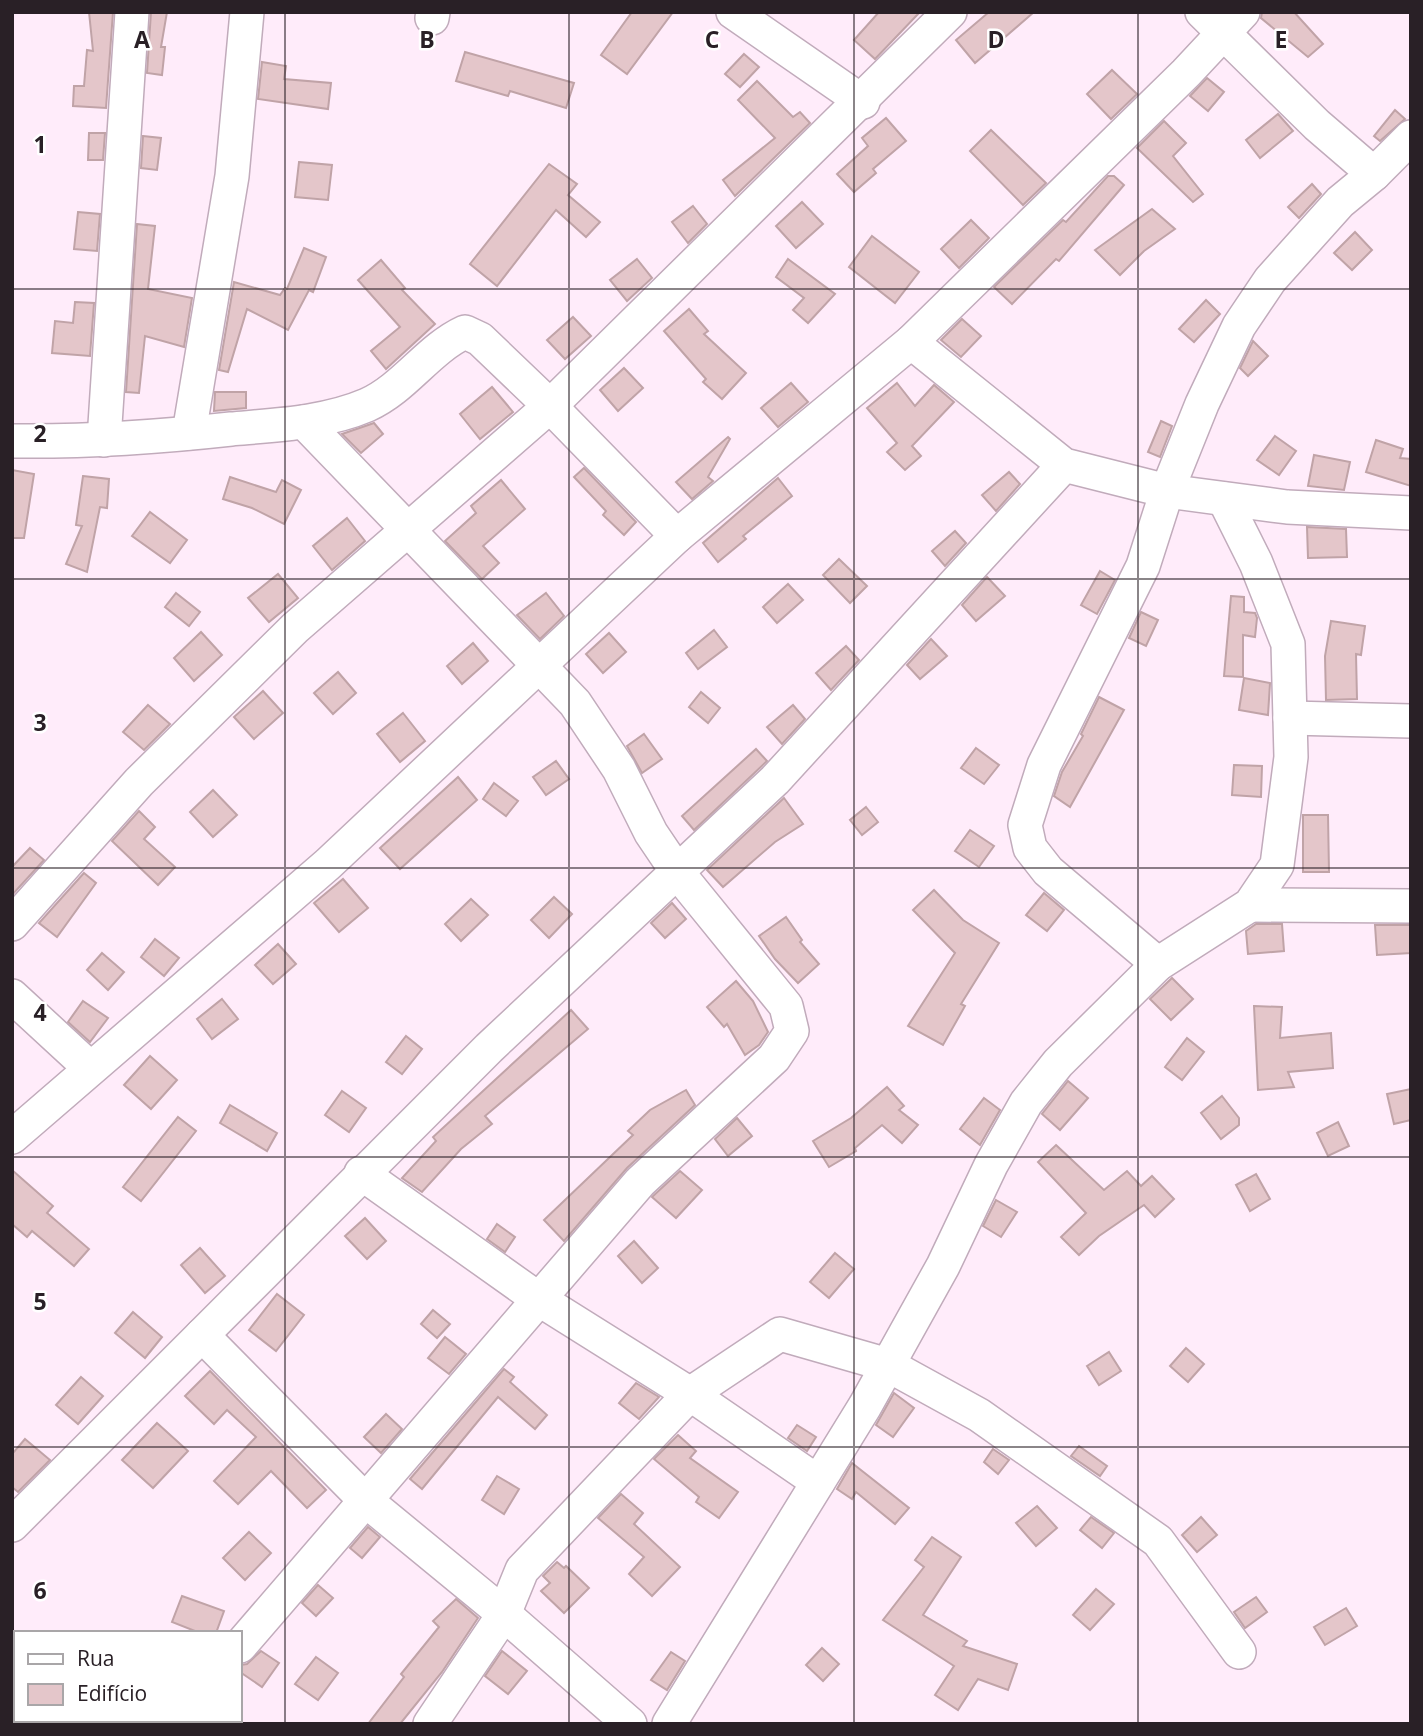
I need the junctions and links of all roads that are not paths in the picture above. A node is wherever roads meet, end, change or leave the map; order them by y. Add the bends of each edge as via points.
1 (132, 12) edge
2 (247, 12) edge
3 (733, 12) edge
4 (950, 12) edge
5 (1224, 19) edge
6 (863, 102) junction
7 (1411, 137) edge
8 (1374, 174) junction
9 (911, 342) junction
10 (550, 407) junction
11 (304, 422) junction
12 (190, 433) junction
13 (104, 440) junction
14 (12, 441) edge
15 (1064, 465) junction
16 (1167, 491) junction
17 (1224, 499) junction
18 (1411, 513) edge
19 (408, 529) junction
20 (677, 536) junction
21 (540, 664) junction
22 (1290, 718) junction
23 (1411, 721) edge
24 (678, 873) junction
25 (1250, 905) junction
26 (1411, 906) edge
27 (12, 924) edge
28 (1158, 964) junction
29 (12, 996) edge
30 (90, 1068) junction
31 (12, 1137) edge
32 (361, 1173) junction
33 (537, 1298) junction
34 (202, 1335) junction
35 (888, 1365) junction
36 (690, 1394) junction
37 (818, 1482) junction
38 (364, 1499) junction
39 (12, 1525) edge
40 (504, 1614) junction
41 (242, 1644) edge
42 (1239, 1652) dead end
43 (430, 1724) edge
44 (630, 1724) edge
45 (669, 1724) edge

1 - 13 street
2 - 12 street via 232,176
3 - 6 street
4 - 6 street
5 - 8 street via 1317,125
5 - 9 street
6 - 10 street
7 - 8 street
8 - 16 street via 1340,202 1270,280 1239,326
9 - 15 street
9 - 20 street
10 - 11 street via 480,339 465,332 448,340 368,404
10 - 19 street
10 - 20 street
11 - 12 street
11 - 19 street
12 - 13 street
13 - 14 street
15 - 16 street
15 - 24 street via 775,780
16 - 17 street
16 - 28 street via 1143,566 1044,765 1025,825 1030,848 1048,872
17 - 18 street
17 - 22 street via 1288,644
19 - 21 street
19 - 27 street via 295,628 149,772
20 - 21 street
21 - 24 street via 575,703 619,769
21 - 30 street via 328,864
22 - 23 street
22 - 25 street via 1291,757 1277,865
24 - 32 street
24 - 33 street via 786,1006 793,1031 774,1058 640,1182
25 - 26 street
25 - 28 street
28 - 35 street via 1058,1063 1026,1103
29 - 30 street
30 - 31 street
32 - 33 street
32 - 34 street
33 - 36 street
33 - 38 street
34 - 38 street
34 - 39 street
35 - 36 street via 780,1334
35 - 37 street
35 - 42 street via 979,1415 1158,1541
36 - 37 street
36 - 40 street via 522,1570
37 - 45 street
38 - 40 street
38 - 41 street
40 - 43 street
40 - 44 street

